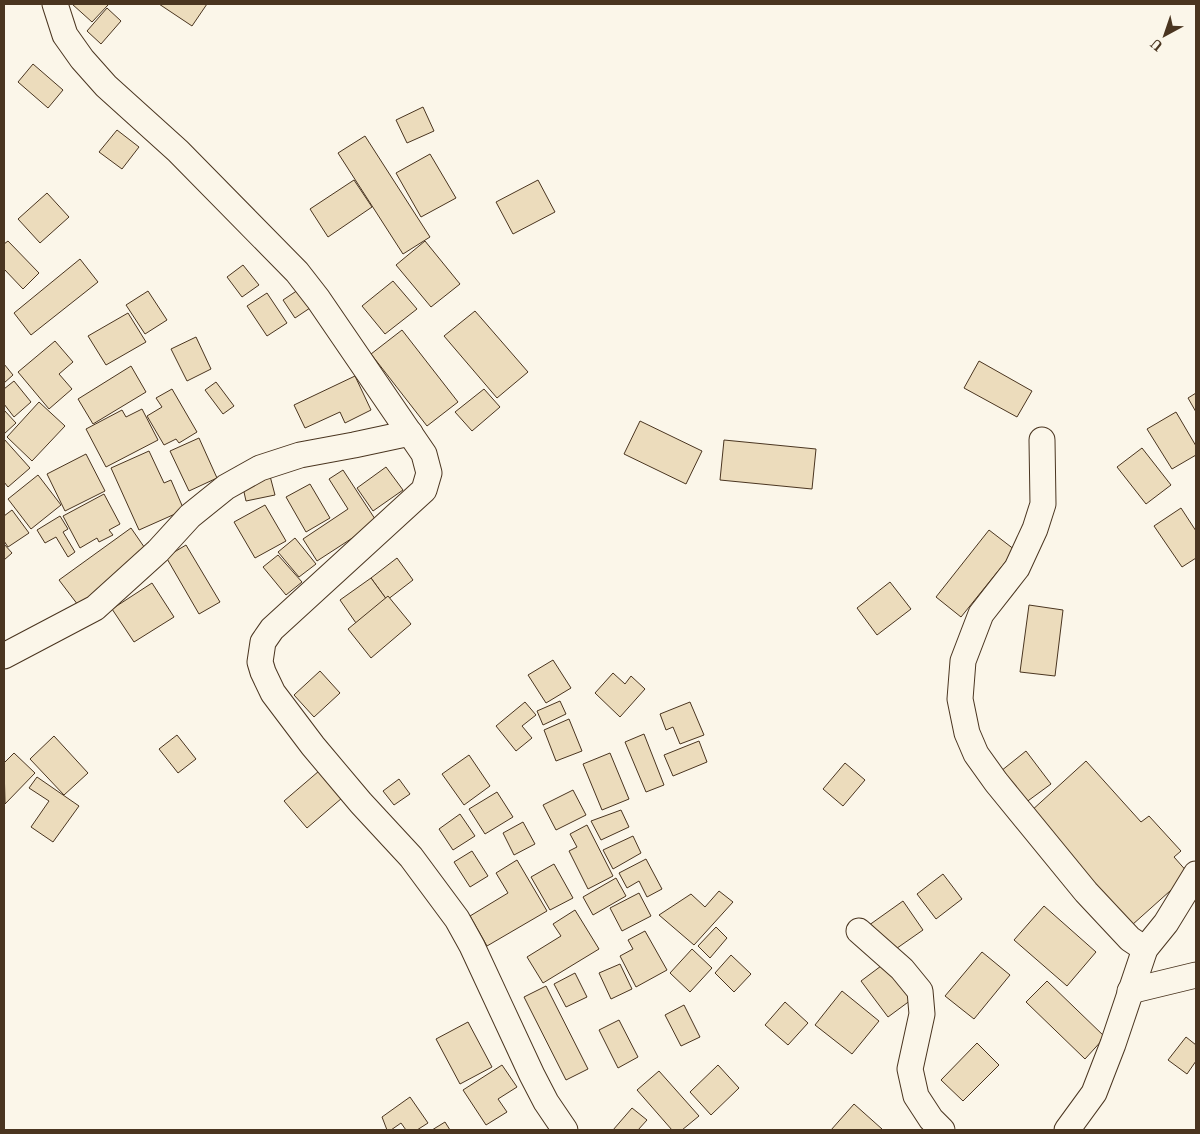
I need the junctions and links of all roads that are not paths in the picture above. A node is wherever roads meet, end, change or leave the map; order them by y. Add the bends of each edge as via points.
1 (55, 4) edge
2 (410, 433) junction
3 (1042, 440) dead end
4 (4, 656) edge
5 (1196, 874) edge
6 (859, 931) dead end
7 (1144, 949) junction
8 (1196, 975) edge
9 (1130, 990) junction
10 (565, 1130) edge
11 (942, 1130) edge
12 (1067, 1130) edge

1 - 2 street via 65,35 106,86 178,151 296,272
2 - 4 street via 300,455 243,477 190,516 158,551 95,608
2 - 10 street via 424,454 429,473 424,490 272,629 263,642 260,662 273,693 313,746 411,857 457,919 532,1075
3 - 7 street via 1043,504 1017,568 980,614 963,661 960,699 967,733 976,754 1086,892 1130,939
5 - 7 street via 1166,923
6 - 11 street via 902,969 920,991 922,1014 910,1069 916,1096
7 - 9 street
8 - 9 street
9 - 12 street via 1094,1093

